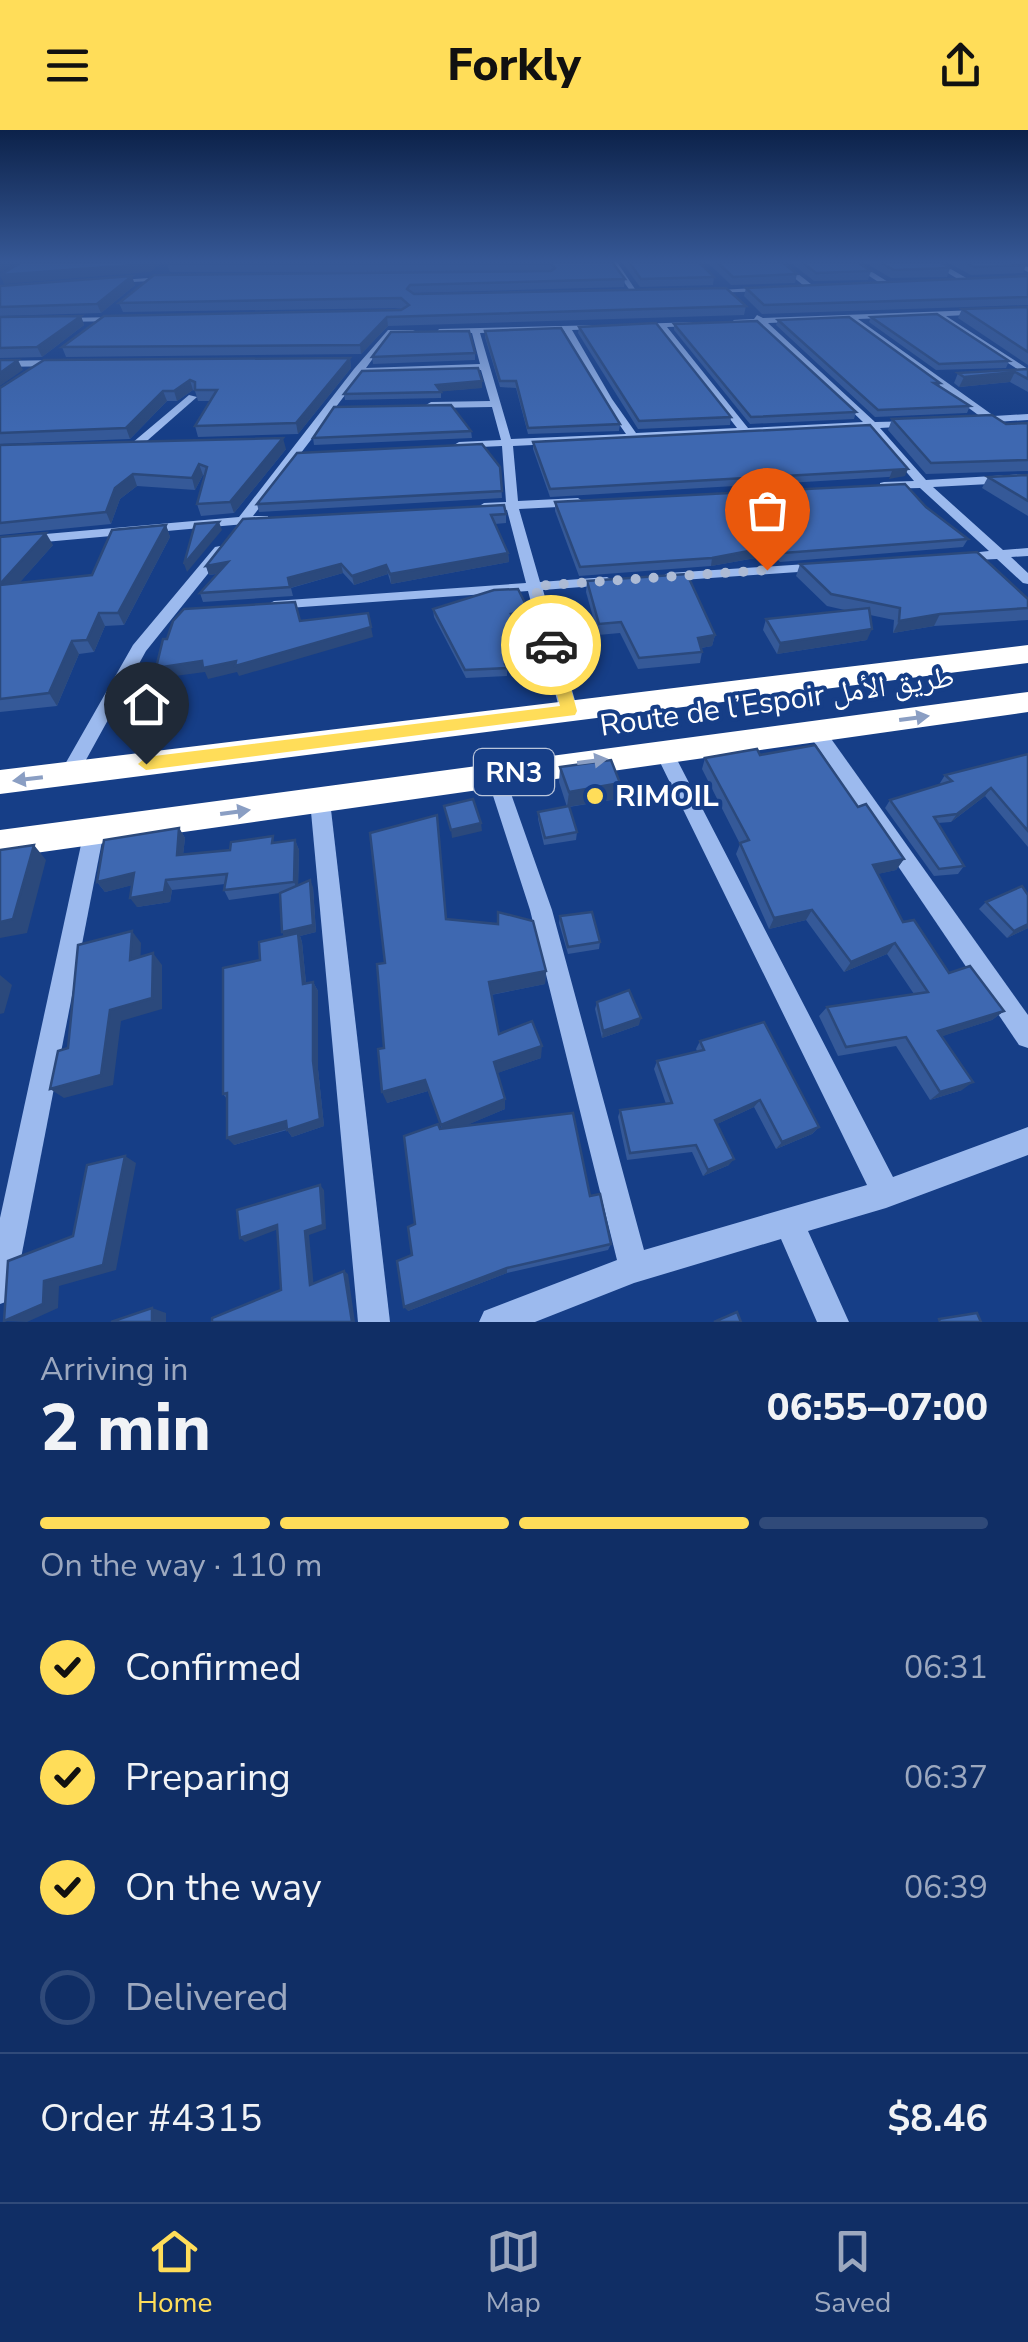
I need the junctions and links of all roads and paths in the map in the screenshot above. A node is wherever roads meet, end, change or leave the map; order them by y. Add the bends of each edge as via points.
1 (126, 318) edge
2 (757, 318) edge
3 (836, 318) edge
4 (851, 318) edge
5 (943, 318) edge
6 (107, 319) junction
7 (52, 320) edge
8 (761, 321) junction
9 (728, 322) edge
10 (711, 323) edge
11 (661, 325) junction
12 (624, 326) edge
13 (604, 327) edge
14 (567, 329) junction
15 (92, 330) edge
16 (475, 331) junction
17 (65, 358) edge
18 (344, 361) edge
19 (47, 363) junction
20 (0, 364) edge
21 (361, 366) junction
22 (485, 366) junction
23 (1028, 373) edge
24 (32, 374) edge
25 (1010, 374) edge
26 (954, 376) edge
27 (936, 377) junction
28 (192, 396) edge
29 (495, 404) junction
30 (422, 406) edge
31 (331, 407) junction
32 (349, 407) edge
33 (1028, 417) edge
34 (991, 419) junction
35 (971, 420) edge
36 (932, 422) edge
37 (872, 425) junction
38 (744, 430) junction
39 (633, 436) junction
40 (507, 443) junction
41 (136, 444) junction
42 (153, 444) edge
43 (118, 445) edge
44 (450, 446) edge
45 (1028, 478) edge
46 (924, 484) junction
47 (864, 487) edge
48 (590, 502) edge
49 (512, 506) junction
50 (474, 508) edge
51 (282, 518) edge
52 (244, 520) junction
53 (0, 542) edge
54 (1028, 552) edge
55 (998, 555) junction
56 (941, 559) edge
57 (844, 565) edge
58 (651, 578) edge
59 (632, 580) edge
60 (1028, 580) edge
61 (535, 586) junction
62 (265, 606) edge
63 (188, 612) edge
64 (169, 613) junction
65 (1028, 654) edge
66 (1024, 707) edge
67 (569, 711) junction
68 (816, 731) junction
69 (664, 750) junction
70 (69, 773) junction
71 (495, 774) junction
72 (0, 782) edge
73 (320, 801) junction
74 (94, 832) junction
75 (0, 844) edge
76 (1028, 1036) edge
77 (1028, 1141) edge
78 (886, 1194) junction
79 (789, 1223) junction
80 (634, 1268) junction
81 (0, 1289) edge
82 (374, 1322) edge
83 (494, 1322) edge
84 (833, 1322) edge

1 - 6 street
2 - 8 street
3 - 8 street
4 - 27 street
5 - 23 street
6 - 7 street
6 - 15 street
8 - 9 street
8 - 37 street
10 - 11 street
11 - 12 street
11 - 38 street
13 - 14 street
14 - 16 street
14 - 39 street
16 - 21 street via 392,328
16 - 22 street
17 - 19 street
18 - 21 street
19 - 20 street
19 - 24 street
21 - 22 street
21 - 31 street
22 - 29 street
23 - 25 street
26 - 27 street
27 - 34 street
28 - 41 street
29 - 30 street
29 - 40 street
31 - 32 street
31 - 52 street
33 - 34 street
34 - 35 street
36 - 37 street
37 - 38 street
37 - 46 street
38 - 39 street
39 - 40 street
40 - 44 street
40 - 49 street
41 - 42 street
41 - 43 street
45 - 46 street
46 - 47 street
46 - 55 street
48 - 49 street
49 - 50 street
49 - 61 street
51 - 52 street
52 - 53 street
52 - 64 street
54 - 55 street
55 - 56 street
55 - 60 street
57 - 58 street
59 - 61 street
61 - 62 street
61 - 67 street
63 - 64 street
64 - 70 street via 139,649
65 - 67 highway, Route de l’Espoir طريق الأمل / RN3
68 -> 66 highway, Route de l’Espoir طريق الأمل / RN3
67 - 70 highway, Route de l’Espoir طريق الأمل / RN3
68 - 69 highway, Route de l’Espoir طريق الأمل / RN3
68 - 76 street
71 -> 69 highway, Route de l’Espoir طريق الأمل / RN3
69 - 78 street
70 -> 72 highway, Route de l’Espoir طريق الأمل / RN3
71 - 73 highway, Route de l’Espoir طريق الأمل / RN3
71 - 80 street via 541,910
74 -> 73 highway, Route de l’Espoir طريق الأمل / RN3
73 - 82 street
74 - 75 highway, Route de l’Espoir طريق الأمل / RN3
74 - 81 street
77 - 78 street
78 - 79 street
79 - 80 street
79 - 84 street
80 - 83 street

